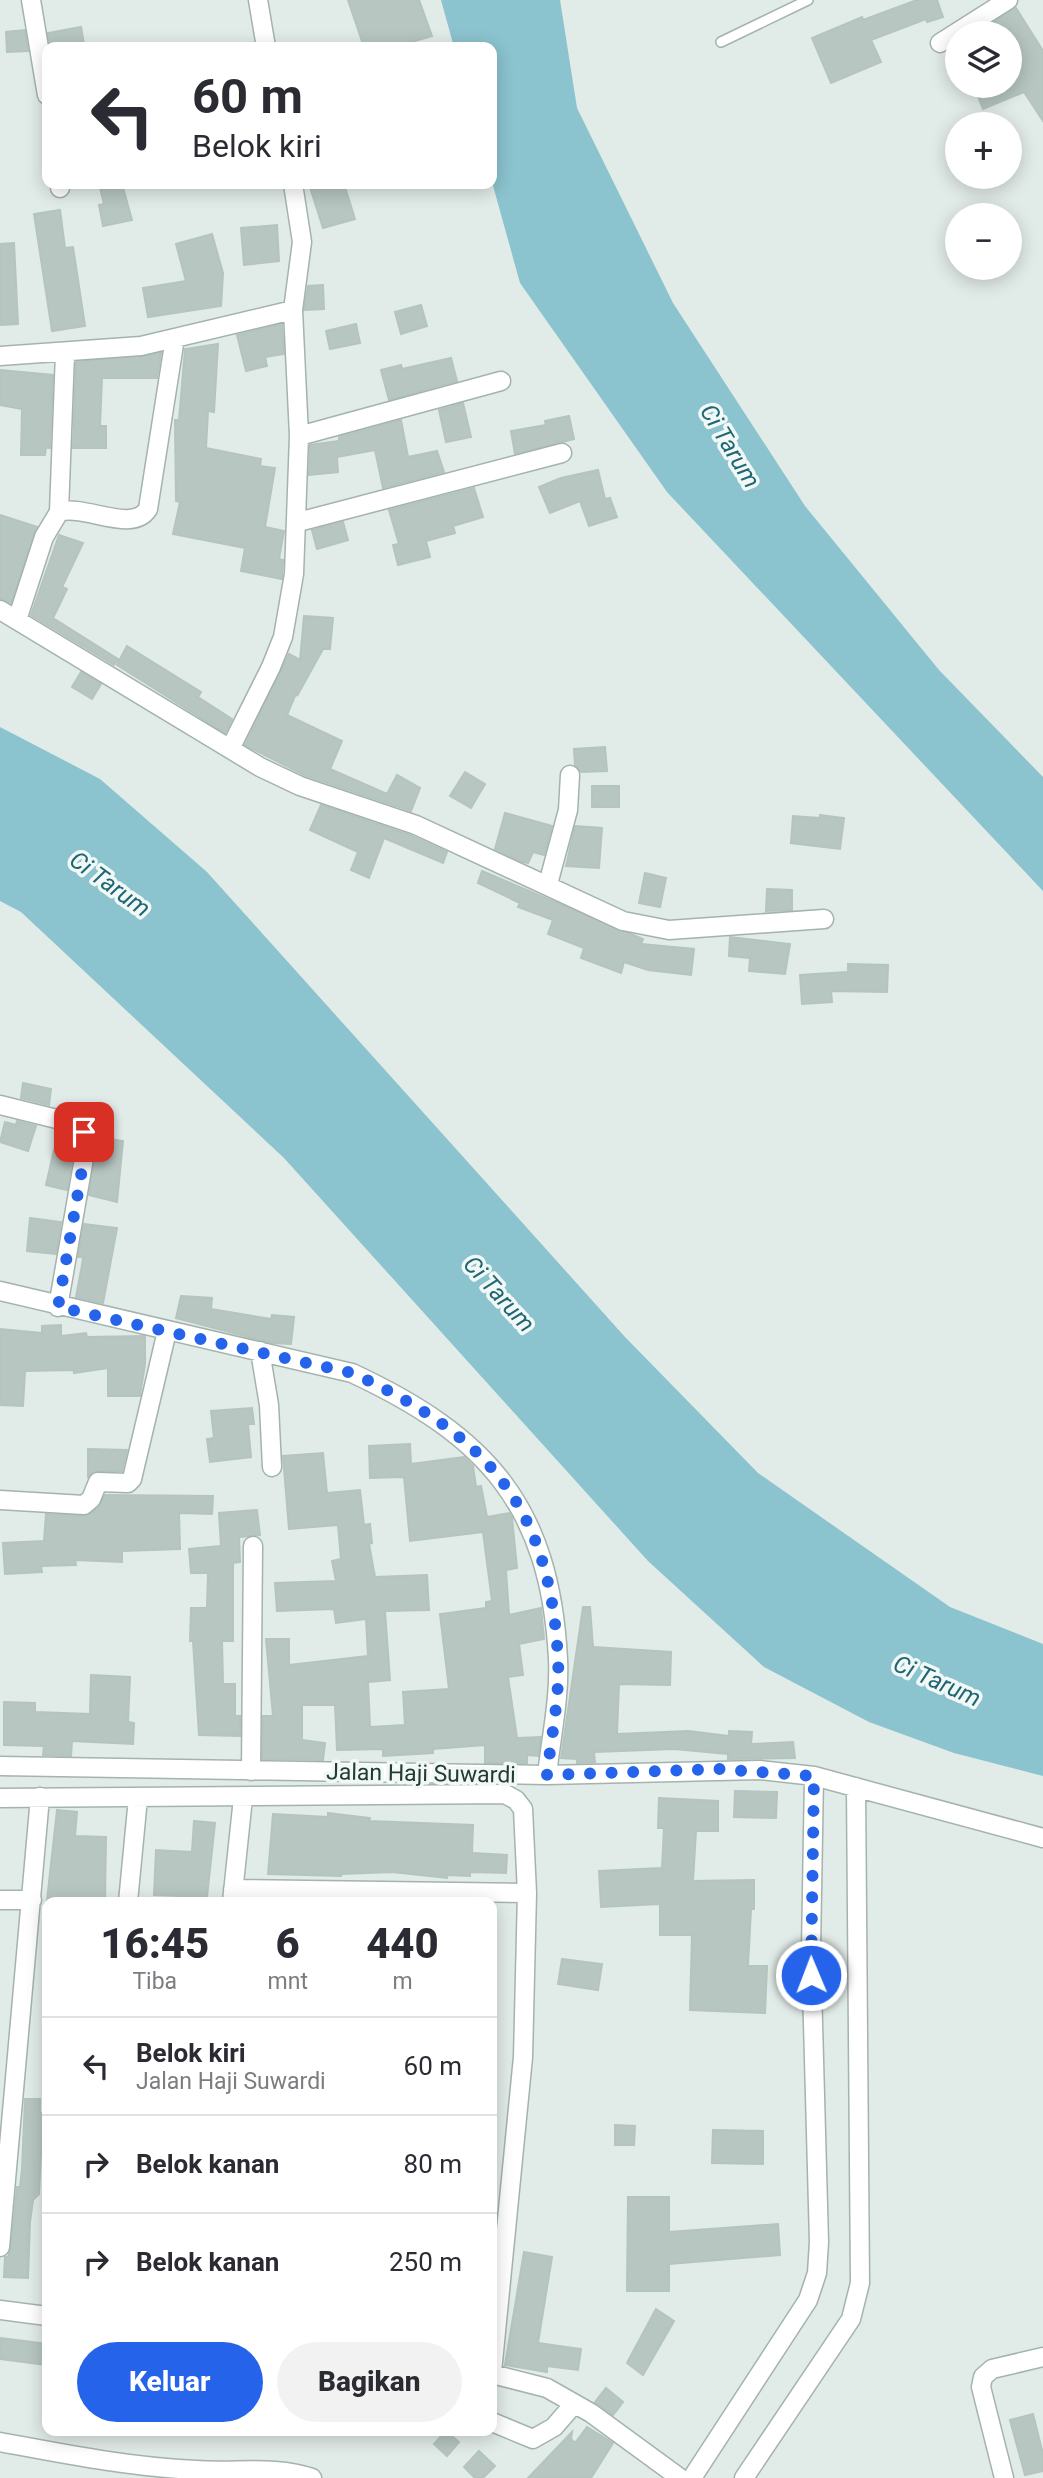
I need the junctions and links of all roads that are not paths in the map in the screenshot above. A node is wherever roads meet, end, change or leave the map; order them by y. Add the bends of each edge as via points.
1 (31, 0) edge
2 (258, 0) edge
3 (808, 0) edge
4 (1007, 0) edge
5 (265, 42) edge
6 (721, 42) dead end
7 (940, 43) dead end
8 (42, 65) edge
9 (294, 189) edge
10 (293, 310) junction
11 (175, 338) junction
12 (65, 353) junction
13 (0, 356) edge
14 (501, 381) dead end
15 (299, 436) junction
16 (562, 453) dead end
17 (59, 512) junction
18 (298, 522) junction
19 (0, 610) edge
20 (17, 620) junction
21 (230, 749) junction
22 (570, 775) dead end
23 (548, 884) junction
24 (824, 919) dead end
25 (0, 1105) edge
26 (0, 1291) edge
27 (58, 1307) junction
28 (167, 1331) junction
29 (260, 1351) junction
30 (272, 1467) dead end
31 (0, 1500) edge
32 (253, 1546) dead end
33 (0, 1766) edge
34 (251, 1771) junction
35 (547, 1775) junction
36 (814, 1776) junction
37 (856, 1787) junction
38 (40, 1797) junction
39 (0, 1798) edge
40 (138, 1798) junction
41 (243, 1798) junction
42 (1043, 1838) edge
43 (527, 1892) junction
44 (232, 1896) edge
45 (329, 1896) edge
46 (128, 1897) edge
47 (427, 1897) edge
48 (0, 1900) edge
49 (32, 1900) junction
50 (2, 2209) edge
51 (0, 2247) edge
52 (497, 2273) edge
53 (0, 2310) edge
54 (42, 2315) edge
55 (1043, 2357) edge
56 (497, 2374) edge
57 (574, 2403) junction
58 (497, 2424) edge
59 (0, 2442) edge
60 (0, 2447) edge
61 (122, 2471) edge
62 (312, 2478) edge
63 (680, 2478) edge
64 (692, 2478) edge
65 (744, 2478) edge
66 (1004, 2478) edge

1 - 8 street
2 - 5 street
3 - 6 lane
4 - 7 street
9 - 10 street via 302,242
10 - 11 street
10 - 15 street
11 - 12 street
11 - 17 street via 148,509 130,520 76,510
12 - 13 street
12 - 17 street
14 - 15 street
15 - 18 street
16 - 18 street
17 - 20 street via 44,537
18 - 21 street via 283,637
19 - 20 street
20 - 21 street
21 - 23 street via 300,786 416,825
22 - 23 street via 568,810
23 - 24 street via 623,921 649,928 708,929
25 - 27 street via 77,1124 87,1141
26 - 27 street
27 - 28 street
28 - 29 street
28 - 31 street via 132,1479 128,1483 98,1482 84,1506
29 - 30 street via 267,1384
29 - 35 street via 352,1373 397,1394 441,1421 488,1464 517,1502 538,1542 548,1580 558,1661
32 - 34 street
33 - 34 street, Jalan Haji Suwardi
34 - 35 street, Jalan Haji Suwardi
35 - 36 street, Jalan Haji Suwardi via 718,1769
36 - 37 street, Jalan Haji Suwardi
36 - 64 street via 811,1950 817,2273 808,2300
37 - 42 street, Jalan Haji Suwardi
37 - 65 street via 860,2283 845,2329
38 - 39 street
38 - 40 street
38 - 49 street
40 - 41 street
40 - 46 street
41 - 43 street via 505,1794 523,1809
41 - 44 street
43 - 47 street
43 - 52 street via 523,2057
44 - 45 street
45 - 47 street
48 - 49 street
49 - 50 street
50 - 51 street
53 - 54 street
55 - 66 street via 992,2369 983,2377 981,2387
56 - 57 street via 547,2388
57 - 58 street via 554,2427 533,2439
57 - 63 street
59 - 60 street
59 - 61 street
61 - 62 street via 295,2472

